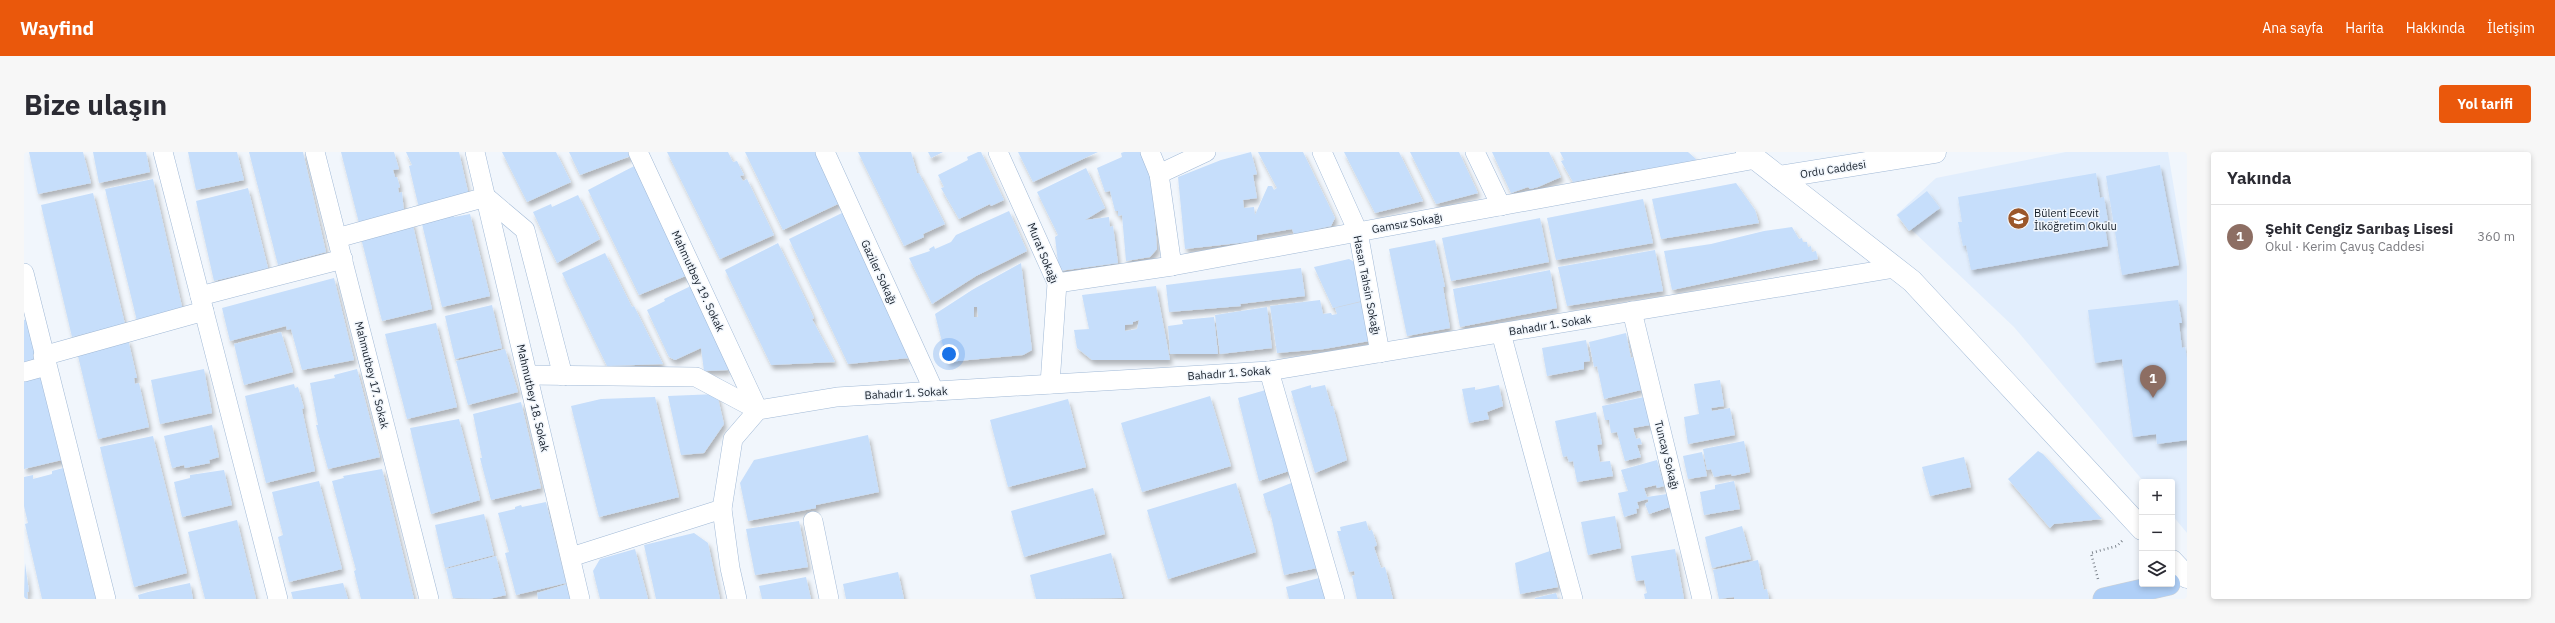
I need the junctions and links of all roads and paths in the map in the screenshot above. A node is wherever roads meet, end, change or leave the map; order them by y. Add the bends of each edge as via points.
1 (163, 152) edge
2 (315, 152) edge
3 (475, 152) edge
4 (638, 152) edge
5 (825, 152) edge
6 (998, 152) edge
7 (1150, 152) edge
8 (1206, 152) edge
9 (1322, 152) edge
10 (1475, 152) edge
11 (1935, 152) edge
12 (1751, 156) edge
13 (1158, 174) junction
14 (1778, 178) junction
15 (486, 197) junction
16 (1501, 206) junction
17 (1358, 232) junction
18 (337, 238) junction
19 (343, 259) junction
20 (1172, 266) junction
21 (1895, 268) junction
22 (24, 273) edge
23 (1057, 283) junction
24 (202, 303) junction
25 (1632, 311) junction
26 (1501, 333) junction
27 (1380, 353) junction
28 (45, 361) junction
29 (1269, 371) junction
30 (24, 372) edge
31 (528, 375) junction
32 (563, 376) junction
33 (1050, 384) junction
34 (934, 391) junction
35 (758, 410) junction
36 (722, 509) junction
37 (813, 520) dead end
38 (2139, 526) edge
39 (2116, 546) dead end
40 (570, 557) junction
41 (2175, 564) edge
42 (2095, 569) dead end
43 (2187, 576) edge
44 (2187, 580) edge
45 (2175, 582) edge
46 (2156, 587) edge
47 (106, 599) edge
48 (278, 599) edge
49 (429, 599) edge
50 (580, 599) edge
51 (737, 599) edge
52 (828, 599) edge
53 (1335, 599) edge
54 (1573, 599) edge
55 (1702, 599) edge
56 (2104, 599) edge

1 - 24 street
2 - 18 street, Mahmutbey 17. Sokak
3 - 15 street, Mahmutbey 18. Sokak
4 - 35 street, Mahmutbey 19. Sokak
5 - 34 street, Gaziler Sokağı
6 - 23 street, Murat Sokağı
7 - 13 street
8 - 13 street
9 - 17 street, Hasan Tahsin Sokağı
10 - 16 street
11 - 14 street, Ordu Caddesi
12 - 14 street
12 - 16 street, Gamsız Sokağı
13 - 20 street
14 - 21 street
15 - 18 street
15 - 31 street, Mahmutbey 18. Sokak
15 - 32 street via 525,230
16 - 17 street, Gamsız Sokağı
17 - 20 street, Gamsız Sokağı
17 - 27 street, Hasan Tahsin Sokağı
18 - 19 street, Mahmutbey 17. Sokak
19 - 24 street
19 - 49 street, Mahmutbey 17. Sokak
20 - 23 street, Gamsız Sokağı
21 - 25 street, Bahadır 1. Sokak
21 - 38 street via 1912,281
22 - 28 street
23 - 33 street, Murat Sokağı
24 - 28 street
24 - 48 street
25 - 26 street, Bahadır 1. Sokak
25 - 55 street, Tuncay Sokağı
26 - 27 street, Bahadır 1. Sokak
26 - 54 street
27 - 29 street, Bahadır 1. Sokak
28 - 30 street
28 - 47 street
29 - 33 street, Bahadır 1. Sokak
29 - 53 street
31 - 32 street
31 - 40 street, Mahmutbey 18. Sokak
32 - 35 street via 696,377
33 - 34 street, Bahadır 1. Sokak
34 - 35 street, Bahadır 1. Sokak via 837,397
35 - 36 street via 733,439
36 - 40 street
36 - 51 street
37 - 52 street
39 - 42 path via 2091,553
40 - 50 street, Mahmutbey 18. Sokak
41 - 43 street
44 - 45 main road
46 - 56 main road

